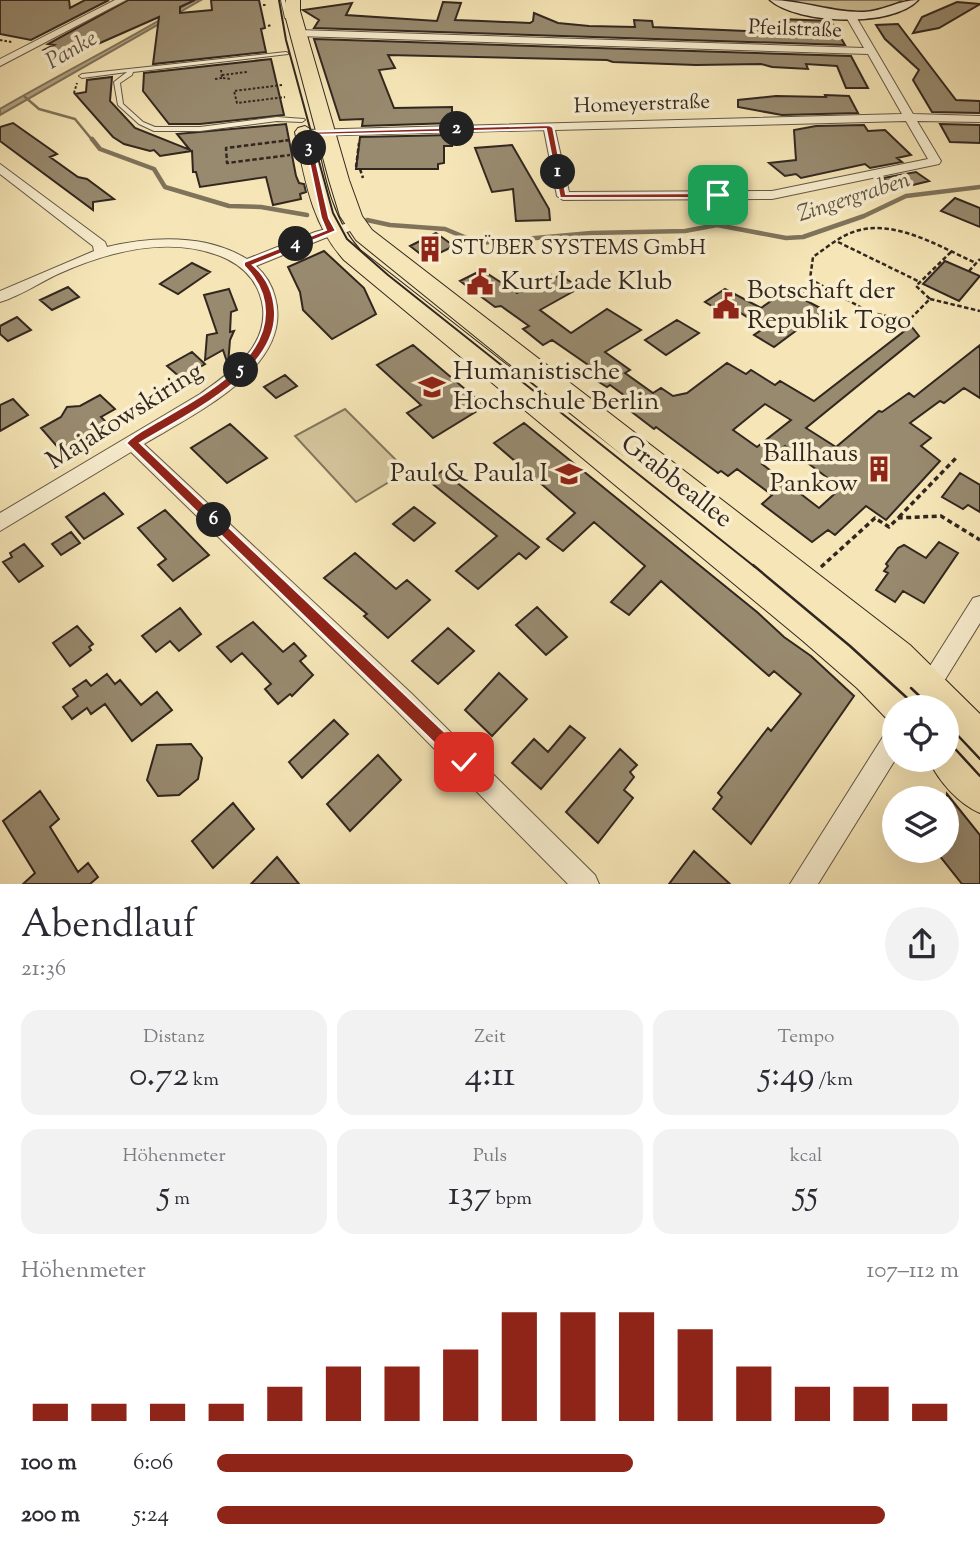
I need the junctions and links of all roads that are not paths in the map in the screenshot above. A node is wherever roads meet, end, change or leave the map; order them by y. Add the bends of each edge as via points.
1 (122, 0) edge
2 (283, 0) edge
3 (293, 0) edge
4 (777, 0) edge
5 (911, 0) edge
6 (267, 3) edge
7 (850, 15) junction
8 (298, 33) junction
9 (871, 51) junction
10 (291, 52) junction
11 (0, 63) edge
12 (130, 71) junction
13 (82, 76) dead end
14 (908, 117) junction
15 (980, 120) edge
16 (549, 127) junction
17 (309, 131) junction
18 (0, 168) edge
19 (331, 184) dead end
20 (344, 228) junction
21 (101, 251) junction
22 (247, 264) junction
23 (0, 297) edge
24 (132, 443) junction
25 (0, 523) edge
26 (980, 605) edge
27 (920, 695) edge
28 (931, 695) edge
29 (959, 727) edge
30 (980, 743) edge
31 (882, 759) edge
32 (959, 768) edge
33 (980, 792) edge
34 (586, 884) edge
35 (803, 884) edge

1 - 11 street
2 - 10 lane
3 - 8 main road, Grabbeallee
4 - 7 main road via 798,8
5 - 7 main road via 883,13
6 - 10 main road, Grabbeallee
7 - 9 street
8 - 9 street, Pfeilstraße
8 - 17 main road, Grabbeallee
9 - 14 street
10 - 12 lane
10 - 17 main road, Grabbeallee
12 - 13 lane
12 - 17 lane via 117,82 120,104 154,130 172,134 277,119
14 - 15 street, Homeyerstraße
14 - 16 street, Homeyerstraße
14 - 16 street via 935,161 772,195 563,196
16 - 17 street, Homeyerstraße
17 - 19 lane
17 - 20 main road, Grabbeallee
18 - 21 street via 100,245
20 - 22 street
20 - 27 main road, Grabbeallee via 375,247 850,618
21 - 22 street via 146,244 185,245 228,253
21 - 23 street
22 - 24 street, Majakowskiring via 260,276 270,301 270,322 262,346 216,390
24 - 25 street, Majakowskiring
24 - 34 street via 403,701
26 - 28 street
29 - 30 main road, Grabbeallee
31 - 35 street
32 - 33 main road

